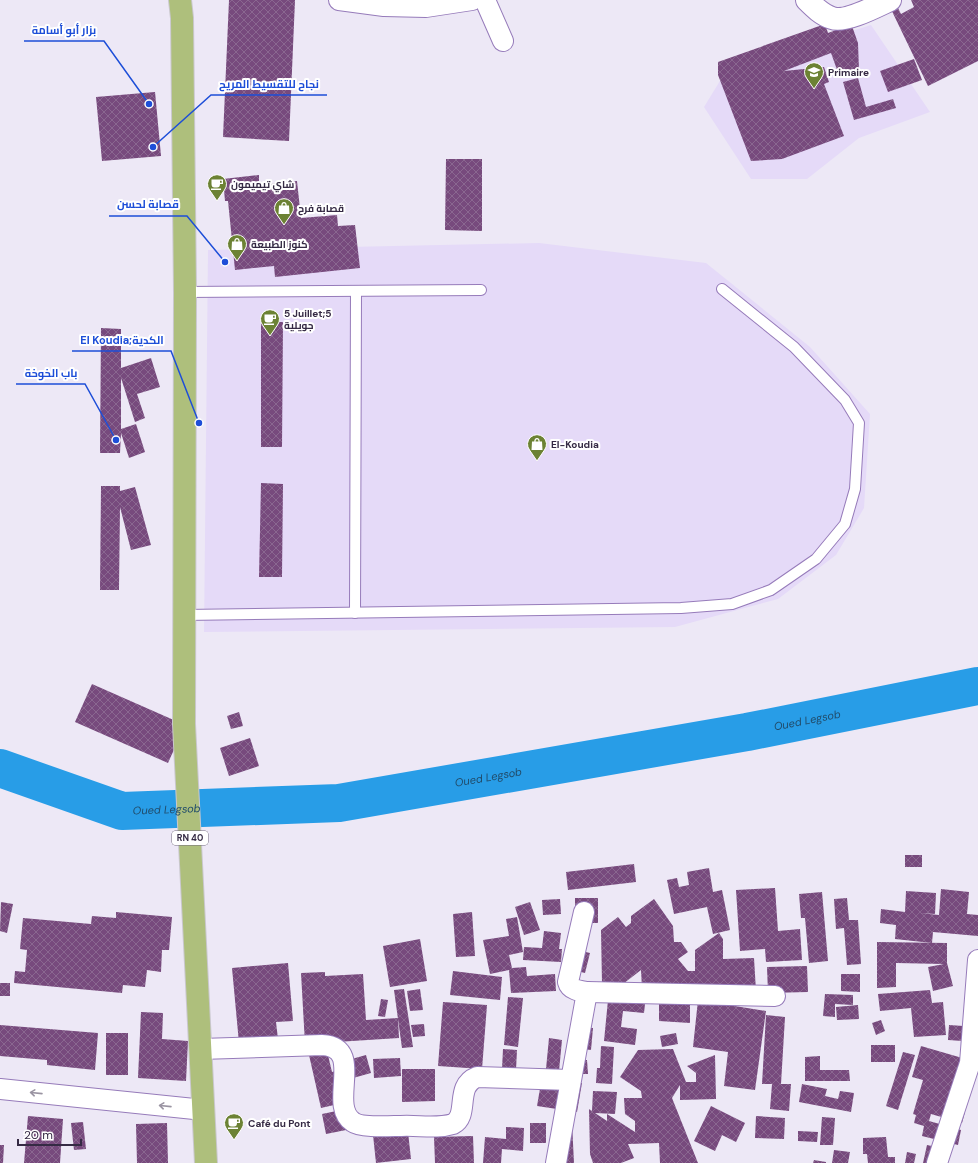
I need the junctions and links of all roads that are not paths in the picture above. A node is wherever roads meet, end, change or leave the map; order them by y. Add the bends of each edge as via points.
1 (180, 0) edge
2 (339, 0) edge
3 (472, 0) edge
4 (485, 0) edge
5 (807, 0) edge
6 (890, 0) edge
7 (503, 42) dead end
8 (722, 289) dead end
9 (356, 290) junction
10 (481, 290) dead end
11 (185, 292) junction
12 (355, 613) junction
13 (184, 615) junction
14 (584, 912) dead end
15 (978, 960) edge
16 (587, 992) junction
17 (775, 996) dead end
18 (201, 1049) junction
19 (974, 1063) edge
20 (570, 1080) junction
21 (0, 1089) edge
22 (204, 1110) junction
23 (206, 1163) edge
24 (556, 1163) edge
25 (937, 1163) edge

1 - 11 main road, RN 40
2 - 3 street via 384,6 419,7
4 - 7 street
5 - 6 street via 837,20
8 - 12 lane via 794,347 845,400 859,423 855,489 845,524 816,558 772,590 732,604 680,608
9 - 10 lane
9 - 11 lane
9 - 12 lane
11 - 13 main road, RN 40
12 - 13 lane
13 - 18 main road, RN 40 via 184,724
14 - 16 street via 568,982 576,990
15 - 19 street
16 - 17 street
16 - 20 street
18 - 20 street via 322,1045 335,1047 340,1051 344,1061 345,1108 352,1122 358,1124 453,1124 458,1121 466,1086 477,1077
18 - 22 main road, RN 40
19 - 25 street
20 - 24 street
22 -> 21 street
22 - 23 main road, RN 40

